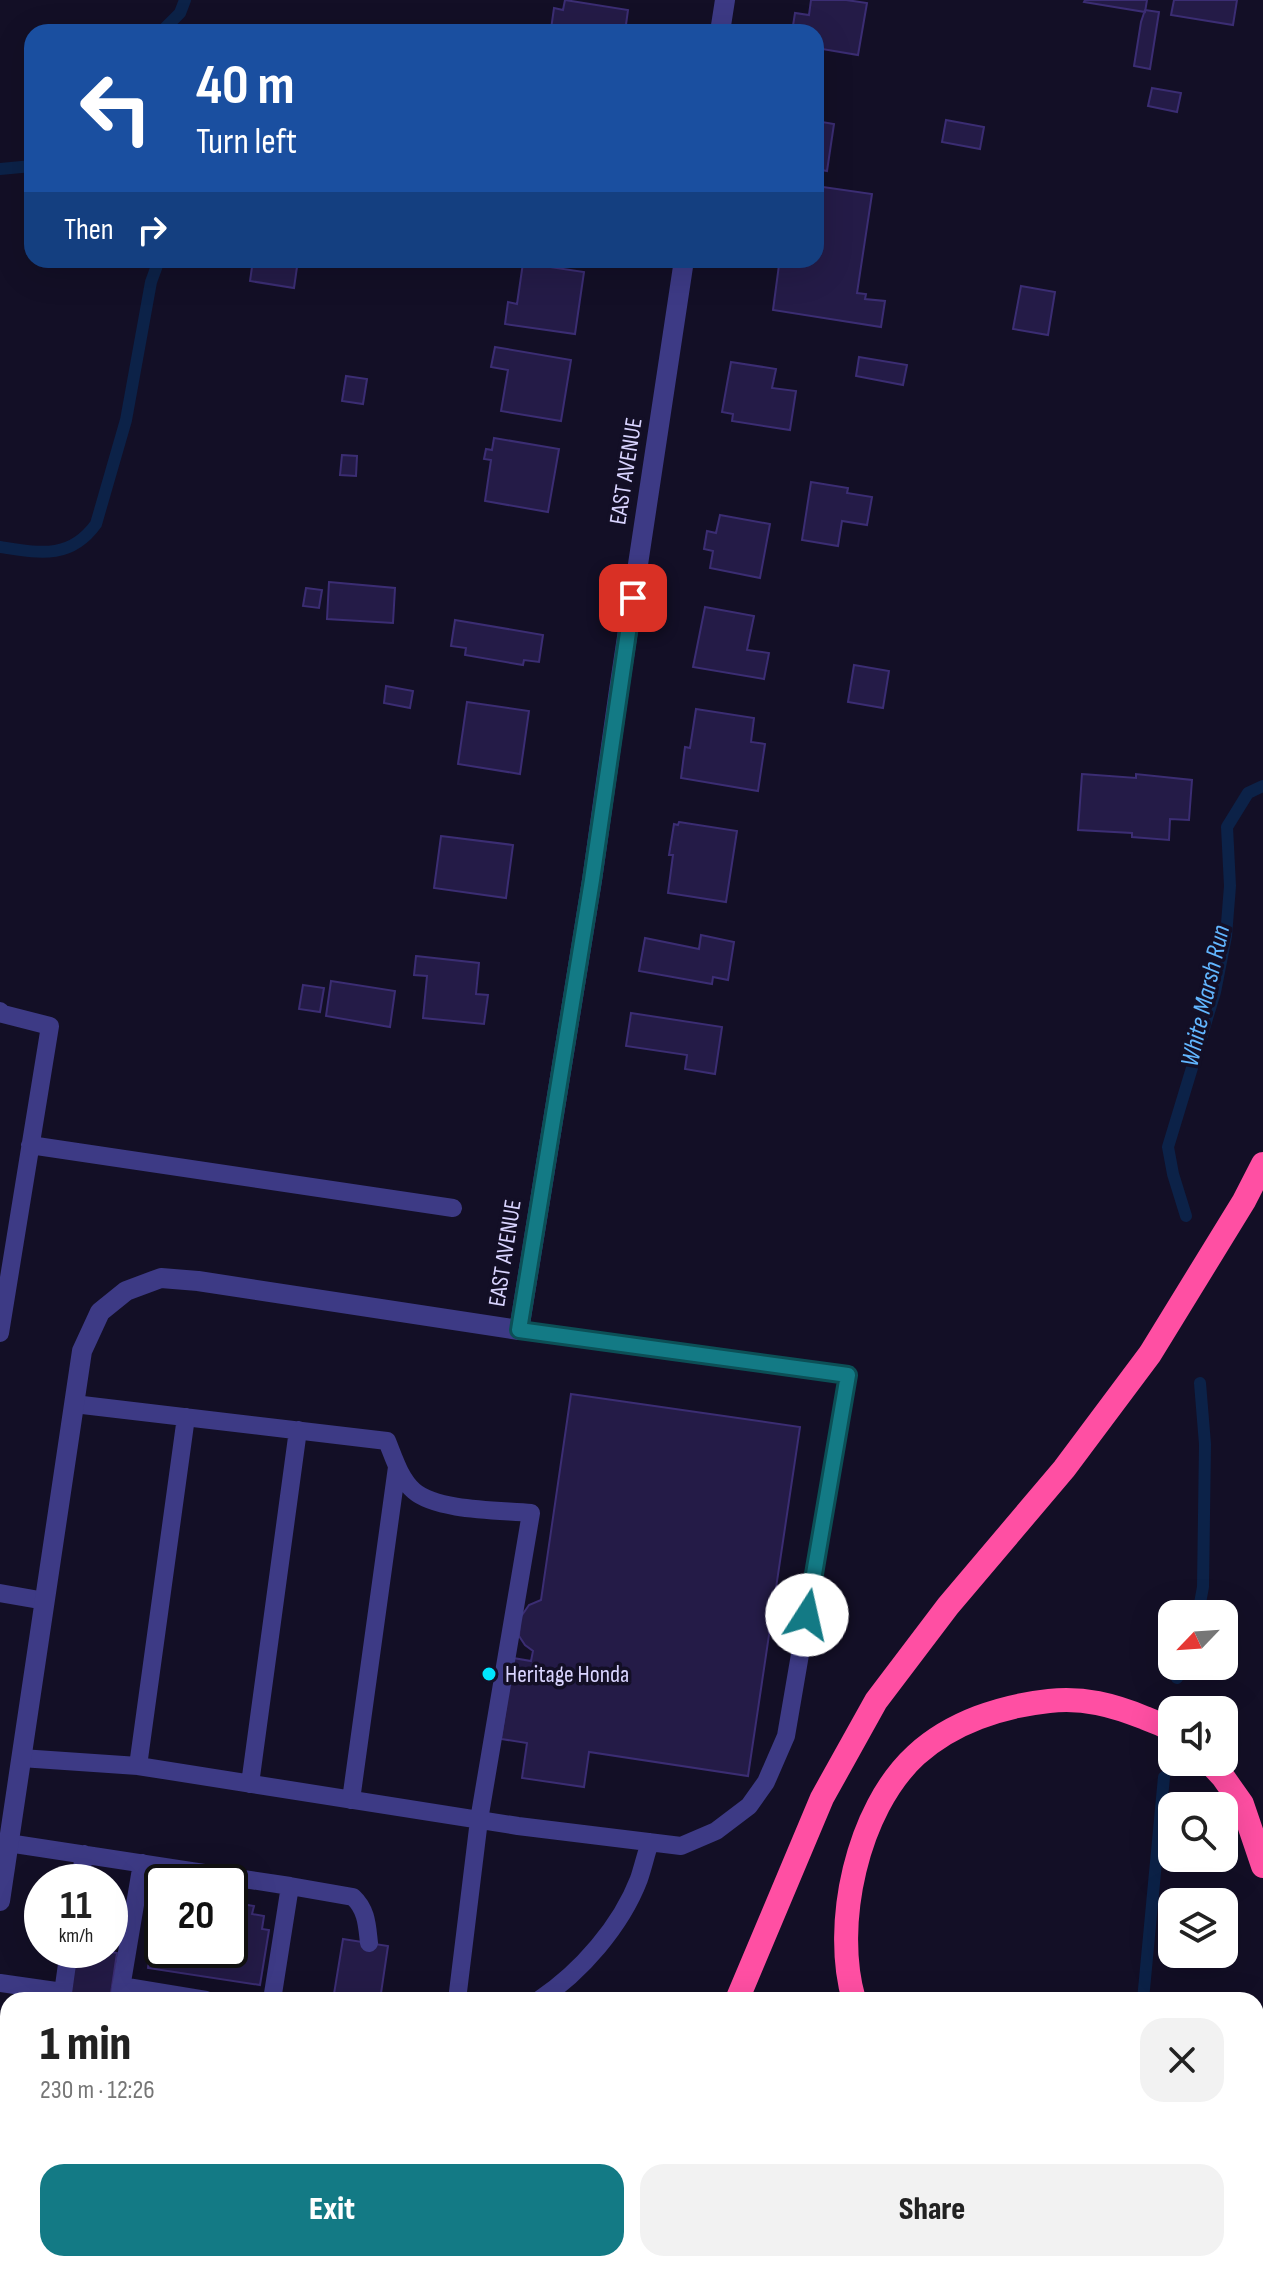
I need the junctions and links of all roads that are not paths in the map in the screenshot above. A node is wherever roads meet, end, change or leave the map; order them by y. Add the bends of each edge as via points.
1 (725, 0) edge
2 (721, 24) edge
3 (683, 268) edge
4 (0, 1011) edge
5 (30, 1145) junction
6 (1263, 1164) edge
7 (453, 1208) dead end
8 (519, 1330) junction
9 (0, 1333) edge
10 (74, 1404) junction
11 (186, 1417) junction
12 (298, 1430) junction
13 (397, 1467) junction
14 (0, 1593) edge
15 (45, 1601) junction
16 (1158, 1723) edge
17 (21, 1758) junction
18 (138, 1766) junction
19 (1222, 1776) edge
20 (250, 1784) junction
21 (351, 1800) junction
22 (479, 1820) junction
23 (650, 1842) junction
24 (8, 1843) junction
25 (84, 1854) junction
26 (142, 1863) junction
27 (83, 1864) edge
28 (1263, 1866) edge
29 (290, 1886) junction
30 (0, 1901) edge
31 (369, 1943) dead end
32 (66, 1968) edge
33 (0, 1983) edge
34 (43, 1992) edge
35 (63, 1992) edge
36 (120, 1992) edge
37 (273, 1992) edge
38 (458, 1992) edge
39 (549, 1992) edge
40 (740, 1992) edge
41 (851, 1992) edge

1 - 2 street
3 - 8 street, EAST AVENUE
4 - 5 lane via 50,1026
5 - 7 lane
5 - 9 lane
6 - 40 highway via 1150,1354 876,1701 822,1798
8 - 10 street, EAST AVENUE via 161,1278 126,1291 100,1312 82,1351
8 - 23 lane via 848,1375 786,1736 749,1806 716,1831 681,1846
10 - 11 lane
10 - 15 street, EAST AVENUE
11 - 12 lane
11 - 18 lane
12 - 13 lane via 387,1441
12 - 20 lane
13 - 21 lane
13 - 22 lane via 413,1490 429,1501 531,1513
14 - 15 lane
15 - 17 street, EAST AVENUE
16 - 41 highway via 1097,1702 1029,1703 987,1713 917,1754 893,1779 863,1840 850,1888 846,1937
17 - 18 lane
17 - 24 street, EAST AVENUE
18 - 20 lane
19 - 28 highway via 1242,1804
20 - 21 lane
21 - 22 lane
22 - 23 lane
22 - 38 lane
23 - 39 lane via 626,1906 569,1976
24 - 25 lane
24 - 30 street, EAST AVENUE
25 - 26 lane
25 - 27 lane
26 - 29 lane
26 - 36 lane
29 - 31 lane via 353,1897 366,1917
29 - 37 lane
32 - 35 lane
33 - 34 lane

